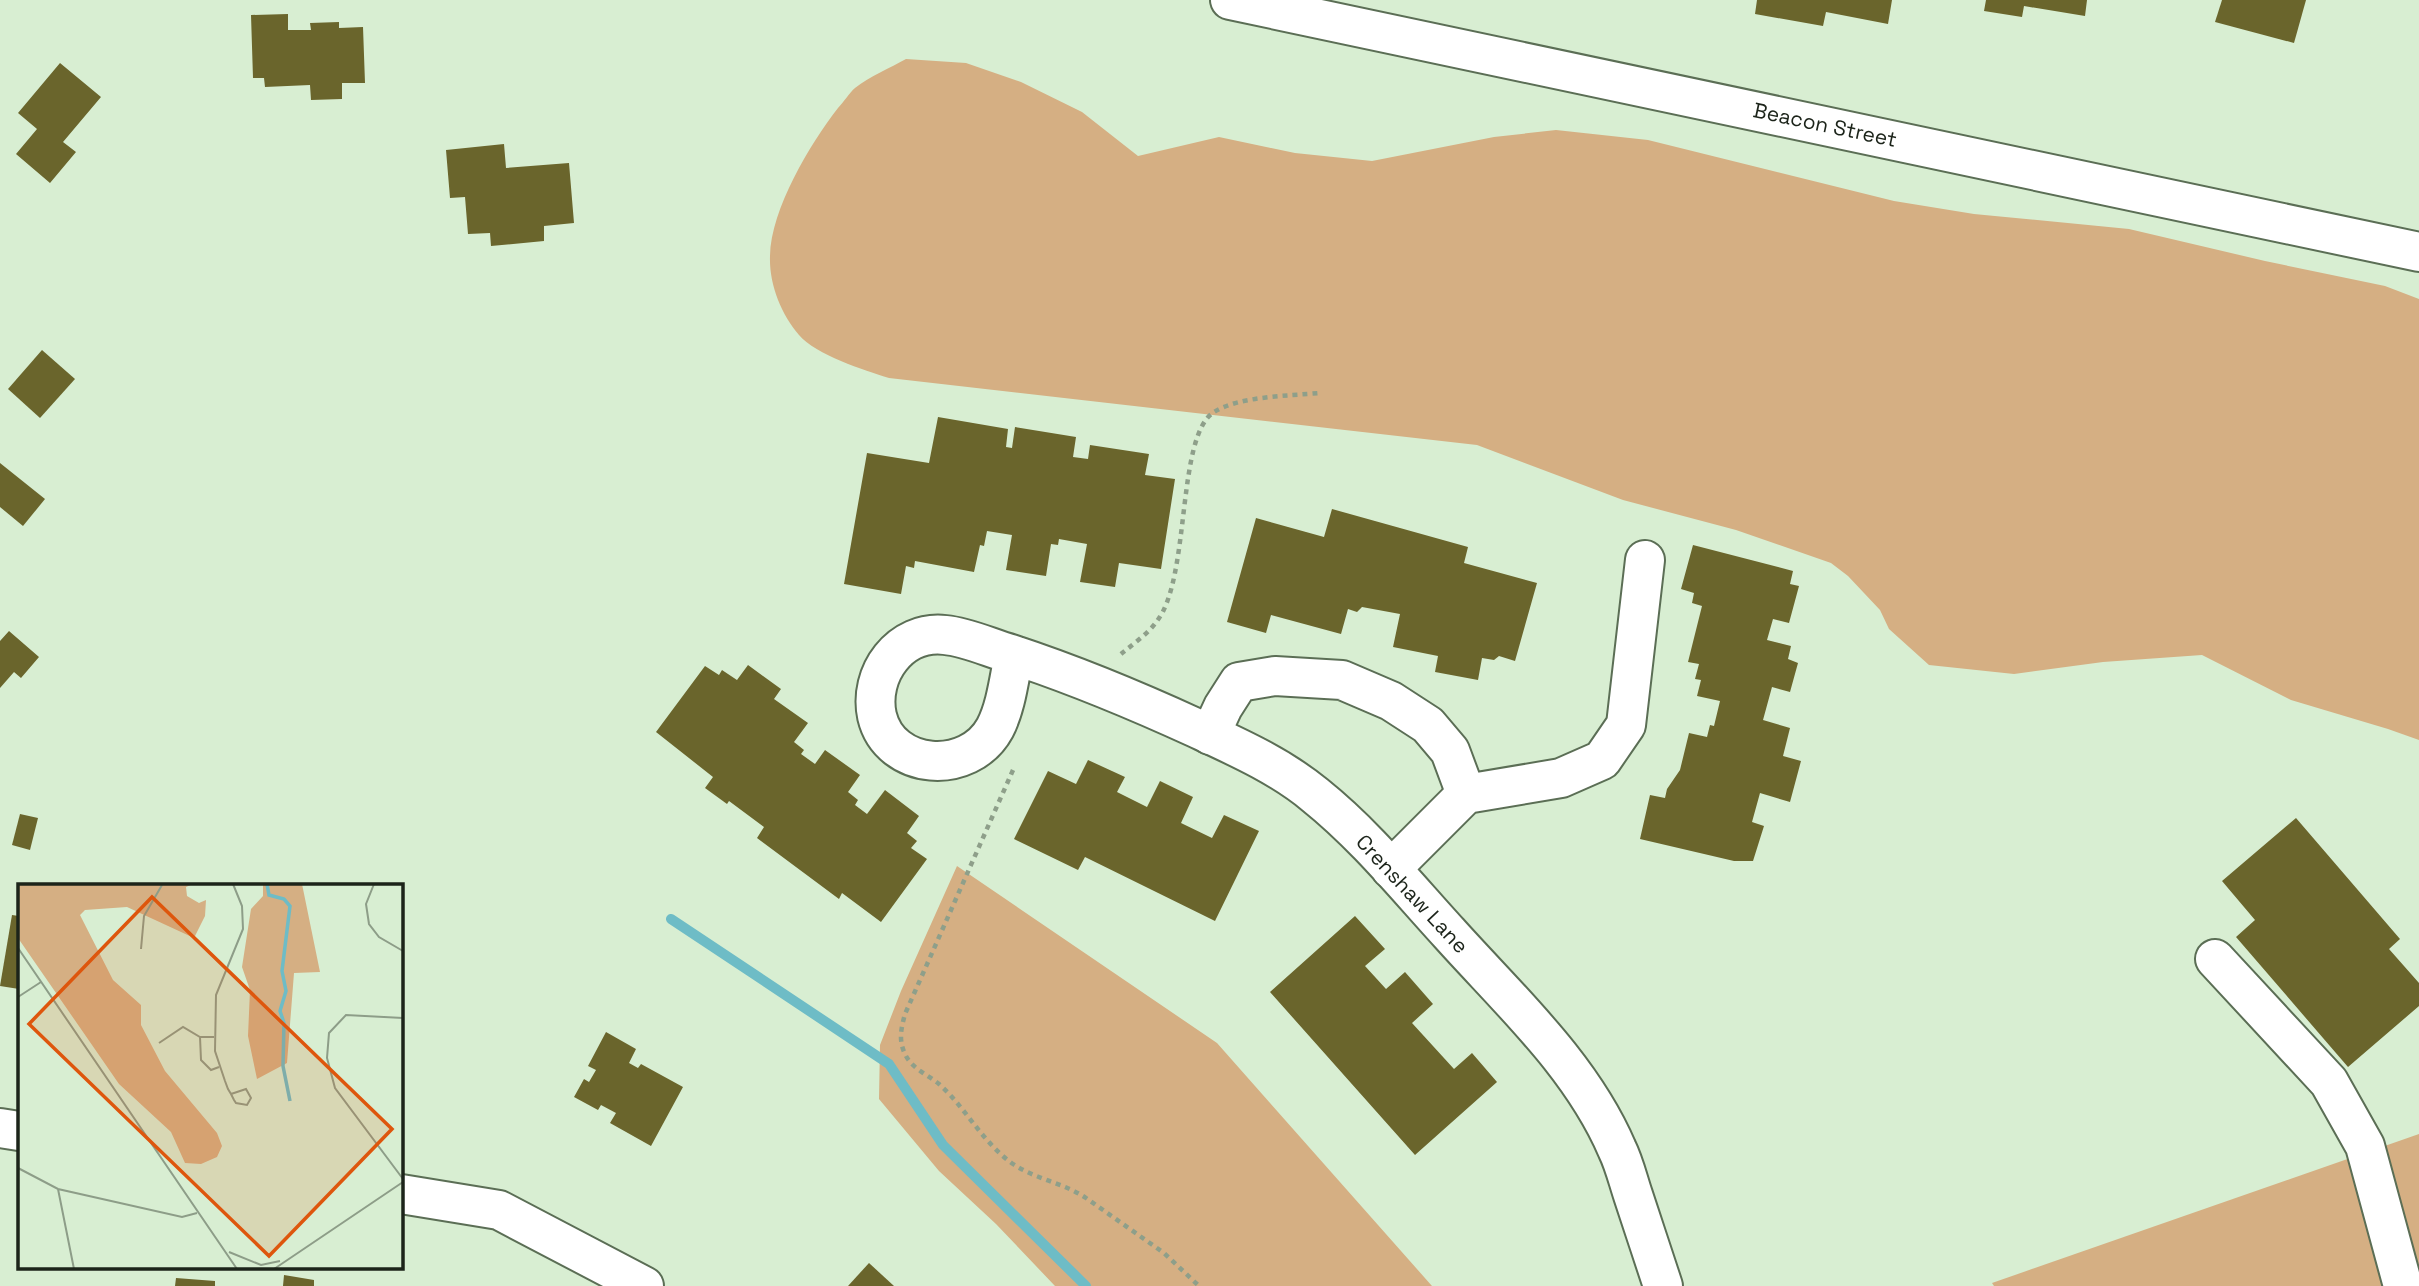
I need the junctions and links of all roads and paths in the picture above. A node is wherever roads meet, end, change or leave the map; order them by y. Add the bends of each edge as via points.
1 (1230, 0) edge
2 (2419, 252) edge
3 (1319, 393) dead end
4 (1645, 560) dead end
5 (1014, 655) dead end
6 (1084, 680) junction
7 (1210, 735) junction
8 (1018, 758) dead end
9 (1466, 794) junction
10 (1391, 869) junction
11 (2215, 959) dead end
12 (0, 1128) edge
13 (18, 1131) edge
14 (402, 1194) edge
15 (644, 1286) edge
16 (1199, 1286) edge
17 (1663, 1286) edge
18 (2403, 1286) edge

1 - 2 street, Beacon Street
3 - 6 path via 1222,408 1200,425 1179,554 1158,621
4 - 9 street via 1626,724 1602,760 1562,778
5 - 6 street, Crenshaw Lane
6 - 7 street, Crenshaw Lane
7 - 9 street via 1239,682 1275,676 1342,680 1391,701 1427,725 1450,751
7 - 10 street, Crenshaw Lane via 1283,771 1315,794
8 - 16 path via 905,1014 900,1035 905,1054 943,1088 1011,1163 1076,1191 1164,1253
9 - 10 street
10 - 17 street, Crenshaw Lane via 1545,1039 1589,1096 1618,1149
11 - 18 street via 2329,1082 2365,1146
12 - 13 street
14 - 15 street via 499,1210

